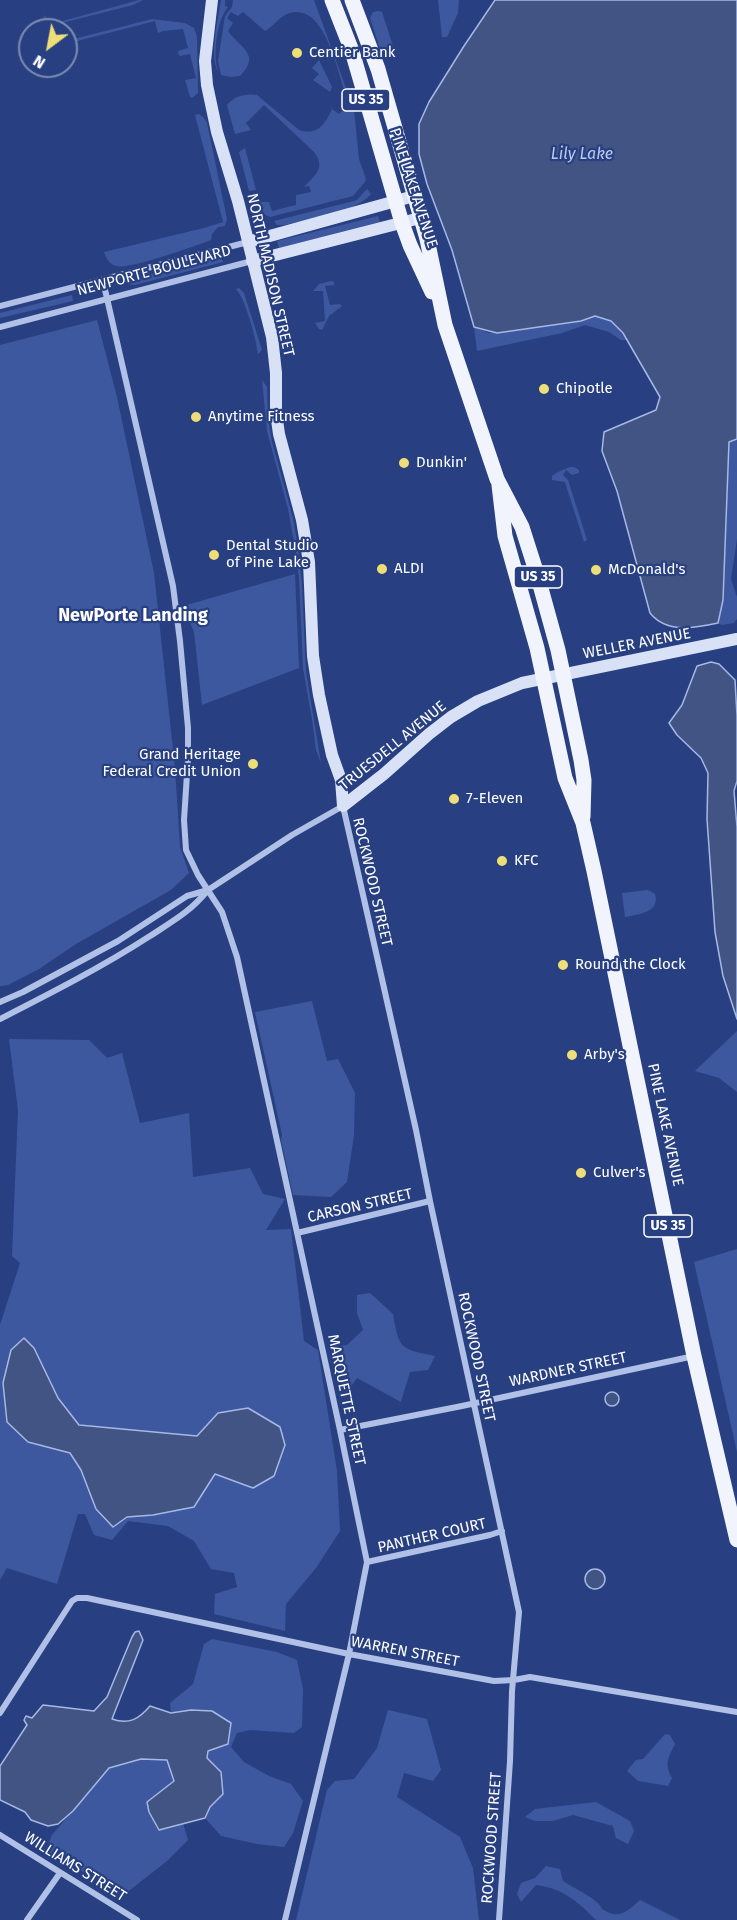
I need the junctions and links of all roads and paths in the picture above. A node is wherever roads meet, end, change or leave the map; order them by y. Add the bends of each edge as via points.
1 (212, 0) edge
2 (332, 0) edge
3 (354, 0) edge
4 (414, 196) junction
5 (396, 201) junction
6 (420, 218) junction
7 (402, 223) junction
8 (248, 242) junction
9 (252, 261) junction
10 (103, 280) junction
11 (107, 299) junction
12 (0, 306) edge
13 (444, 316) junction
14 (0, 327) edge
15 (499, 485) junction
16 (737, 639) edge
17 (563, 674) junction
18 (543, 679) junction
19 (343, 806) junction
20 (583, 823) junction
21 (208, 890) junction
22 (0, 1002) edge
23 (0, 1018) edge
24 (430, 1202) junction
25 (297, 1233) junction
26 (694, 1356) junction
27 (473, 1403) junction
28 (340, 1430) junction
29 (502, 1531) junction
30 (737, 1537) edge
31 (368, 1562) junction
32 (349, 1653) junction
33 (514, 1680) junction
34 (737, 1712) edge
35 (0, 1713) edge
36 (0, 1835) edge
37 (60, 1873) junction
38 (27, 1920) edge
39 (137, 1920) edge
40 (285, 1920) edge
41 (499, 1920) edge

1 - 8 street, NORTH MADISON STREET via 204,61 207,85
2 - 5 main road, PINE LAKE AVENUE / US 35 via 352,51
3 - 4 main road, PINE LAKE AVENUE / US 35
4 - 5 street, NEWPORTE BOULEVARD
4 - 6 main road, PINE LAKE AVENUE / US 35
5 - 7 main road, PINE LAKE AVENUE / US 35
5 - 8 street, NEWPORTE BOULEVARD
6 - 7 street, NEWPORTE BOULEVARD
6 - 13 main road, PINE LAKE AVENUE / US 35
7 - 9 street, NEWPORTE BOULEVARD
7 - 13 main road, PINE LAKE AVENUE / US 35
8 - 9 street, NORTH MADISON STREET
8 - 10 street, NEWPORTE BOULEVARD
9 - 11 street, NEWPORTE BOULEVARD
9 - 19 street, NORTH MADISON STREET via 272,337 279,435 303,526 309,561 313,656 332,755 341,780
10 - 11 street, MARQUETTE STREET
10 - 12 street, NEWPORTE BOULEVARD
11 - 14 street, NEWPORTE BOULEVARD
11 - 21 street, MARQUETTE STREET via 173,586 188,728 186,850
13 - 15 main road, PINE LAKE AVENUE / US 35
15 - 17 main road, PINE LAKE AVENUE / US 35 via 522,527
15 - 18 main road, PINE LAKE AVENUE / US 35 via 505,536
16 - 17 street, WELLER AVENUE
17 - 18 street, WELLER AVENUE
17 - 20 main road, PINE LAKE AVENUE / US 35 via 584,780
18 - 19 street, TRUESDELL AVENUE via 478,701 451,717
18 - 20 main road, PINE LAKE AVENUE / US 35 via 565,778
19 - 21 street, TRUESDELL AVENUE
19 - 24 street, ROCKWOOD STREET
20 - 26 main road, PINE LAKE AVENUE / US 35
21 - 22 street, TRUESDELL AVENUE via 187,896 118,941
21 - 23 street, TRUESDELL AVENUE via 195,906 132,947
21 - 25 street, MARQUETTE STREET via 222,912 237,957
24 - 25 street, CARSON STREET
24 - 27 street, ROCKWOOD STREET
25 - 28 street, MARQUETTE STREET
26 - 27 street, WARDNER STREET
26 - 30 main road, PINE LAKE AVENUE / US 35
27 - 28 street, WARDNER STREET
27 - 29 street, ROCKWOOD STREET
28 - 31 street, MARQUETTE STREET
29 - 31 street, PANTHER COURT
29 - 33 street, ROCKWOOD STREET via 519,1612
31 - 32 street, MARQUETTE STREET
32 - 33 street, WARREN STREET via 494,1681
32 - 35 street, WARREN STREET via 77,1598
32 - 40 street, MARQUETTE STREET
33 - 34 street, WARREN STREET via 530,1677
33 - 41 street, ROCKWOOD STREET
36 - 37 street, WILLIAMS STREET
37 - 38 street
37 - 39 street, WILLIAMS STREET

